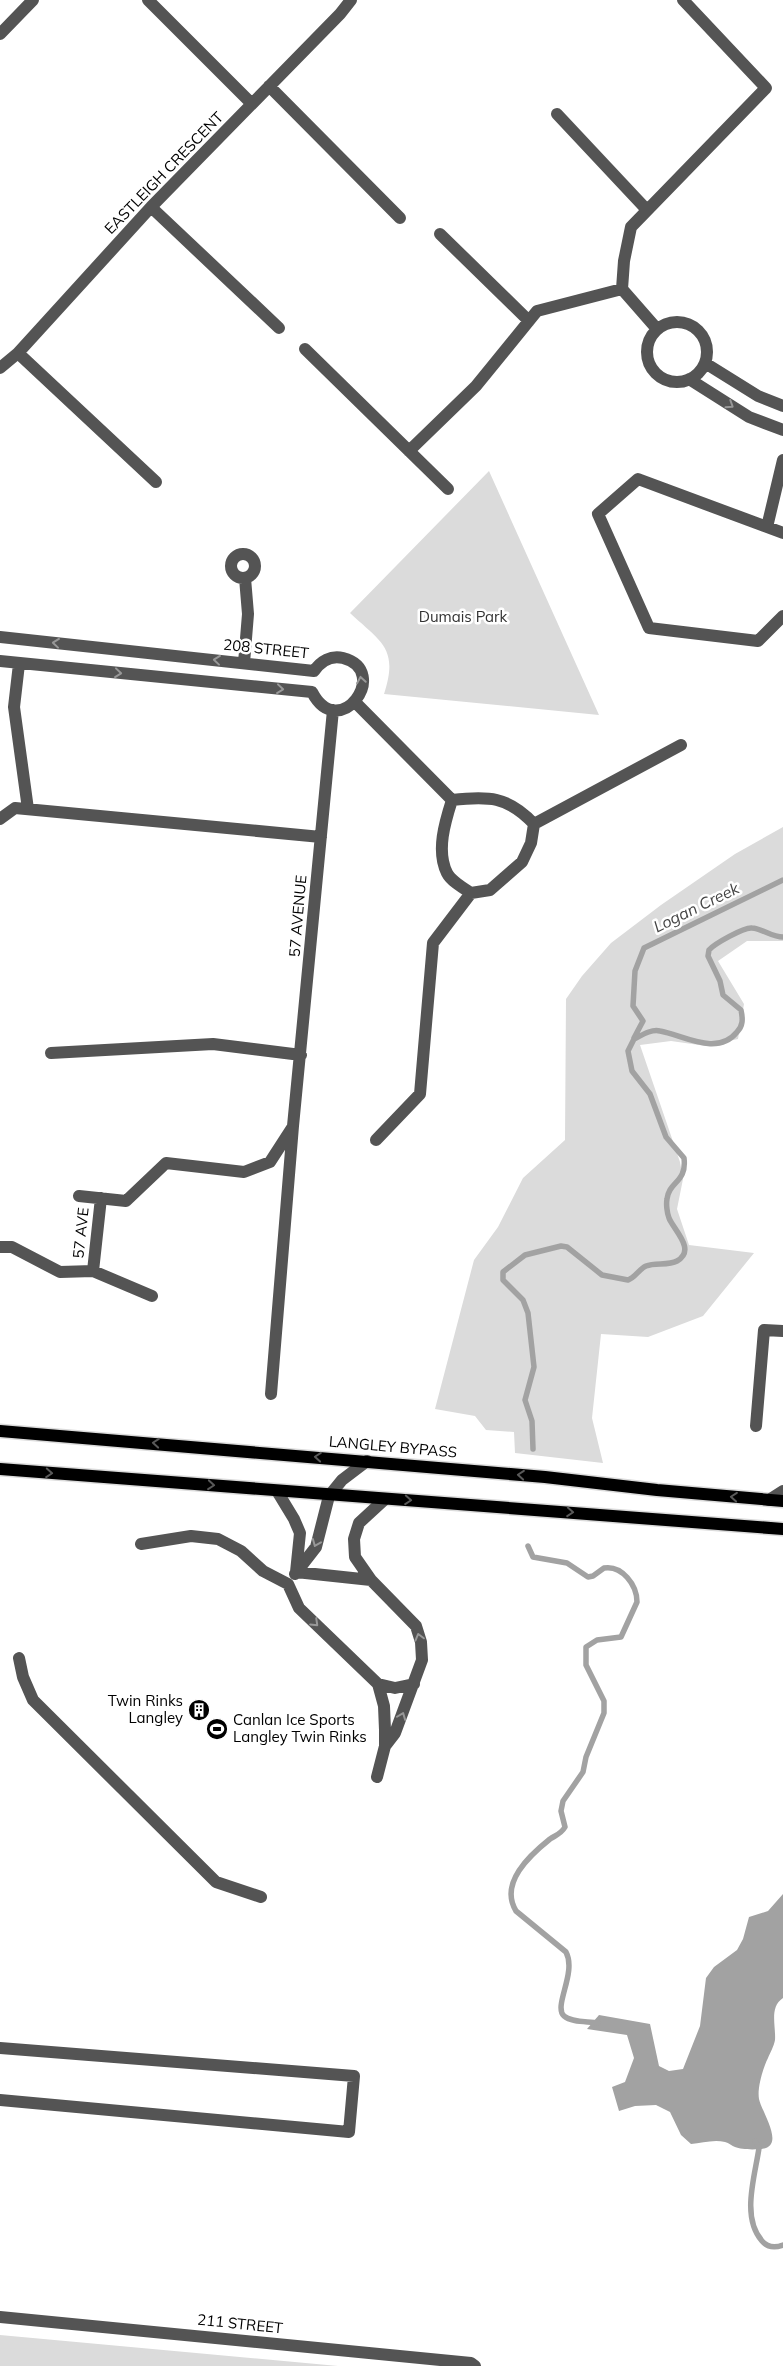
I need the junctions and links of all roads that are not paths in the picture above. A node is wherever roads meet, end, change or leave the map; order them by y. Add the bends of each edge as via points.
1 (33, 0) edge
2 (148, 0) edge
3 (351, 0) edge
4 (683, 0) edge
5 (0, 34) edge
6 (270, 86) junction
7 (252, 104) junction
8 (557, 114) dead end
9 (151, 208) junction
10 (647, 210) junction
11 (400, 218) dead end
12 (440, 234) dead end
13 (622, 289) junction
14 (529, 321) junction
15 (279, 328) dead end
16 (657, 329) junction
17 (305, 349) dead end
18 (18, 354) junction
19 (705, 363) junction
20 (0, 368) edge
21 (689, 379) junction
22 (783, 406) edge
23 (783, 430) edge
24 (409, 451) junction
25 (783, 460) edge
26 (156, 482) dead end
27 (448, 489) dead end
28 (767, 527) junction
29 (783, 533) edge
30 (245, 578) dead end
31 (783, 616) edge
32 (0, 637) edge
33 (0, 661) edge
34 (244, 663) junction
35 (19, 664) junction
36 (355, 702) junction
37 (333, 710) junction
38 (681, 744) dead end
39 (452, 800) junction
40 (28, 809) junction
41 (0, 819) edge
42 (534, 824) junction
43 (321, 838) junction
44 (471, 893) junction
45 (51, 1052) dead end
46 (301, 1055) junction
47 (293, 1126) junction
48 (376, 1140) dead end
49 (79, 1196) dead end
50 (101, 1198) junction
51 (0, 1247) edge
52 (93, 1270) junction
53 (152, 1296) dead end
54 (783, 1331) edge
55 (271, 1394) dead end
56 (756, 1426) dead end
57 (0, 1431) edge
58 (367, 1461) junction
59 (0, 1469) edge
60 (277, 1491) junction
61 (783, 1491) edge
62 (328, 1496) junction
63 (385, 1499) junction
64 (769, 1500) junction
65 (783, 1501) edge
66 (783, 1529) edge
67 (141, 1544) dead end
68 (296, 1572) junction
69 (371, 1580) junction
70 (288, 1584) junction
71 (20, 1658) dead end
72 (378, 1684) junction
73 (414, 1684) junction
74 (385, 1746) junction
75 (377, 1777) dead end
76 (261, 1897) dead end
77 (0, 2048) edge
78 (0, 2100) edge
79 (0, 2317) edge
80 (474, 2366) edge

1 - 5 street
2 - 7 street
3 - 6 street, EASTLEIGH CRESCENT
4 - 10 street via 766,88
6 - 7 street, EASTLEIGH CRESCENT
6 - 11 street
7 - 9 street, EASTLEIGH CRESCENT
8 - 10 street
9 - 15 street
9 - 18 street, EASTLEIGH CRESCENT
10 - 13 street via 630,227
12 - 14 street
13 - 14 street via 537,311
13 - 16 street
14 - 24 street via 476,386
16 - 19 street via 675,322 694,327 706,343
16 - 21 street via 647,346 650,365 664,379 673,382
17 - 24 street
18 - 20 street, EASTLEIGH CRESCENT
18 - 26 street
19 - 21 street
19 - 22 street via 758,396
21 -> 23 street via 749,417
24 - 27 street
25 - 28 street
28 - 29 street
28 - 31 street via 638,478 598,514 649,628 758,641
30 - 34 street via 248,614
34 -> 32 street, 208 STREET
33 - 35 street
36 -> 34 street, 208 STREET via 363,688 363,680 357,667 346,659 328,659 314,671
35 -> 37 street via 312,692 319,704
35 - 40 street via 14,707
36 - 37 street via 344,709
36 - 39 street
37 - 43 street, 57 AVENUE
38 - 42 street
39 - 42 street via 476,798 504,802 521,810
39 - 44 street via 445,823 442,854 447,874
40 - 41 street via 15,808
40 - 43 street
42 - 44 street via 522,862 490,890
43 - 46 street, 57 AVENUE
44 - 48 street via 433,943 420,1094
45 - 46 street via 213,1044
46 - 47 street, 57 AVENUE
47 - 50 street via 270,1162 244,1172 166,1163 126,1201
47 - 55 street, 57 AVENUE
49 - 50 street
50 - 52 street, 57 AVE
51 - 52 street, 57 AVE via 12,1247 60,1272
52 - 53 street, 57 AVE
54 - 56 street via 764,1330
58 -> 57 main road, LANGLEY BYPASS
58 - 62 street via 342,1480
64 -> 58 main road, LANGLEY BYPASS
59 -> 60 main road
60 - 62 main road
60 - 68 street via 300,1533
61 - 64 street
62 - 63 main road
62 -> 68 street via 316,1547
63 -> 66 main road
63 - 69 street via 359,1523 354,1539 355,1557
64 - 65 main road, LANGLEY BYPASS
67 - 70 street via 191,1536 218,1539 241,1551 263,1571
68 - 69 street
68 - 70 street
73 -> 69 street via 422,1660 416,1626
70 -> 72 street via 299,1608
71 - 76 street via 23,1677 40,1708 216,1882
72 - 73 street via 395,1688
72 - 74 street via 384,1706
74 -> 73 street via 395,1733
74 - 75 street
77 - 78 street via 354,2076 349,2132
79 - 80 street, 211 STREET via 471,2363

